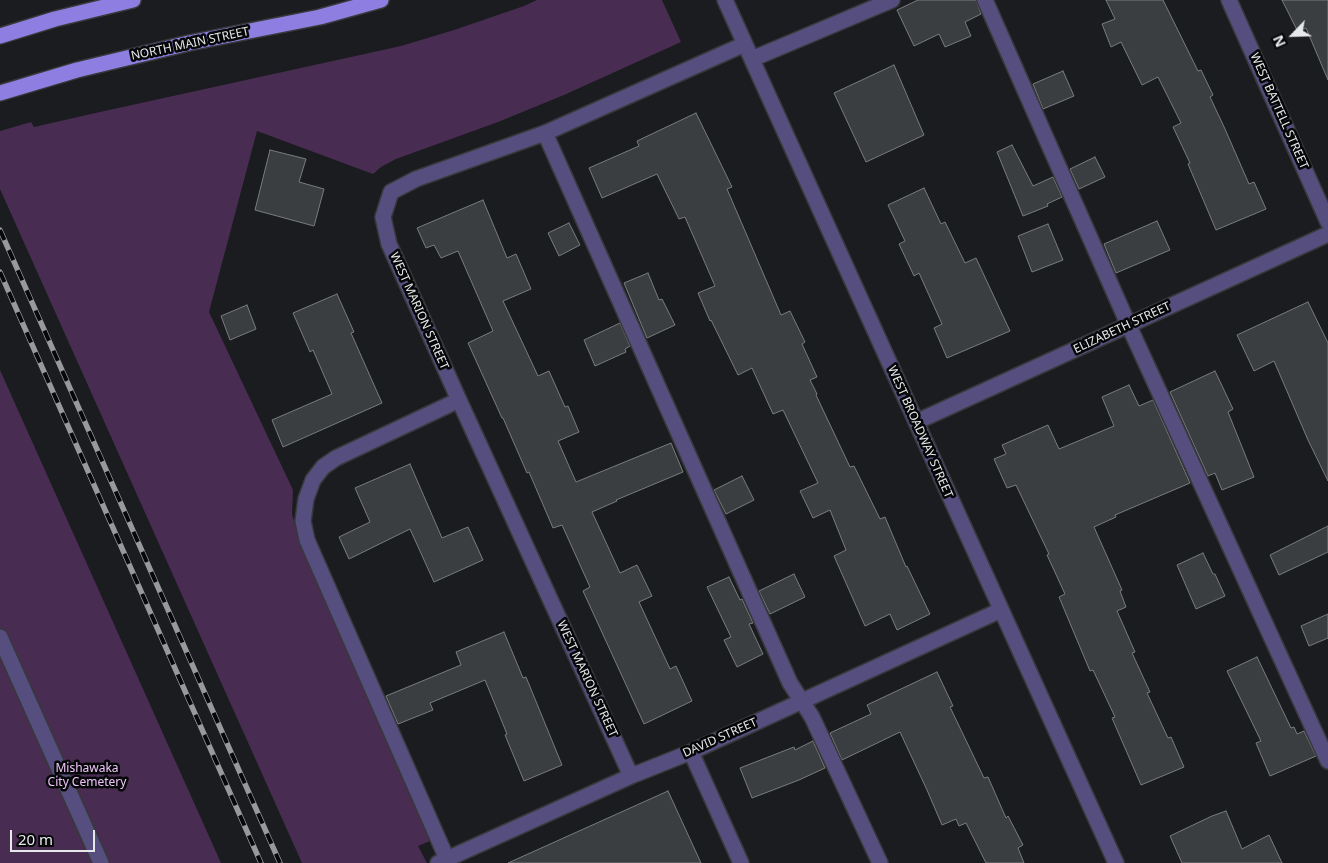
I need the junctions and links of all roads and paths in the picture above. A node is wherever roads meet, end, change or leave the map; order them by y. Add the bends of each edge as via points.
1 (133, 0) edge
2 (381, 0) edge
3 (725, 0) edge
4 (892, 0) edge
5 (985, 0) edge
6 (1229, 0) edge
7 (0, 36) edge
8 (745, 44) junction
9 (752, 59) junction
10 (0, 93) edge
11 (545, 133) junction
12 (1328, 222) edge
13 (1328, 234) edge
14 (1128, 326) junction
15 (459, 400) junction
16 (916, 422) junction
17 (1001, 610) junction
18 (0, 637) edge
19 (801, 700) junction
20 (691, 752) junction
21 (1328, 761) edge
22 (631, 776) junction
23 (442, 861) edge
24 (101, 863) edge
25 (741, 863) edge
26 (880, 863) edge
27 (1116, 863) edge

1 - 7 main road
2 - 10 main road, NORTH MAIN STREET via 320,17 189,43 77,70
3 - 8 street, WEST BROADWAY STREET
4 - 9 street
5 - 14 street
6 - 12 street, WEST BATTELL STREET
8 - 9 street, WEST BROADWAY STREET
8 - 11 street, WEST MARION STREET
9 - 16 street, WEST BROADWAY STREET
11 - 15 street, WEST MARION STREET via 416,179 391,192 388,200 383,217 389,244
11 - 19 street via 790,683
13 - 14 street, ELIZABETH STREET
14 - 16 street, ELIZABETH STREET
14 - 21 street
15 - 22 street, WEST MARION STREET
15 - 23 street via 329,462 313,480 303,521 308,540
16 - 17 street, WEST BROADWAY STREET
17 - 19 street, DAVID STREET
17 - 27 street, WEST BROADWAY STREET
18 - 24 street
19 - 20 street, DAVID STREET
19 - 26 street
20 - 22 street, DAVID STREET
20 - 25 street
22 - 23 street, DAVID STREET

